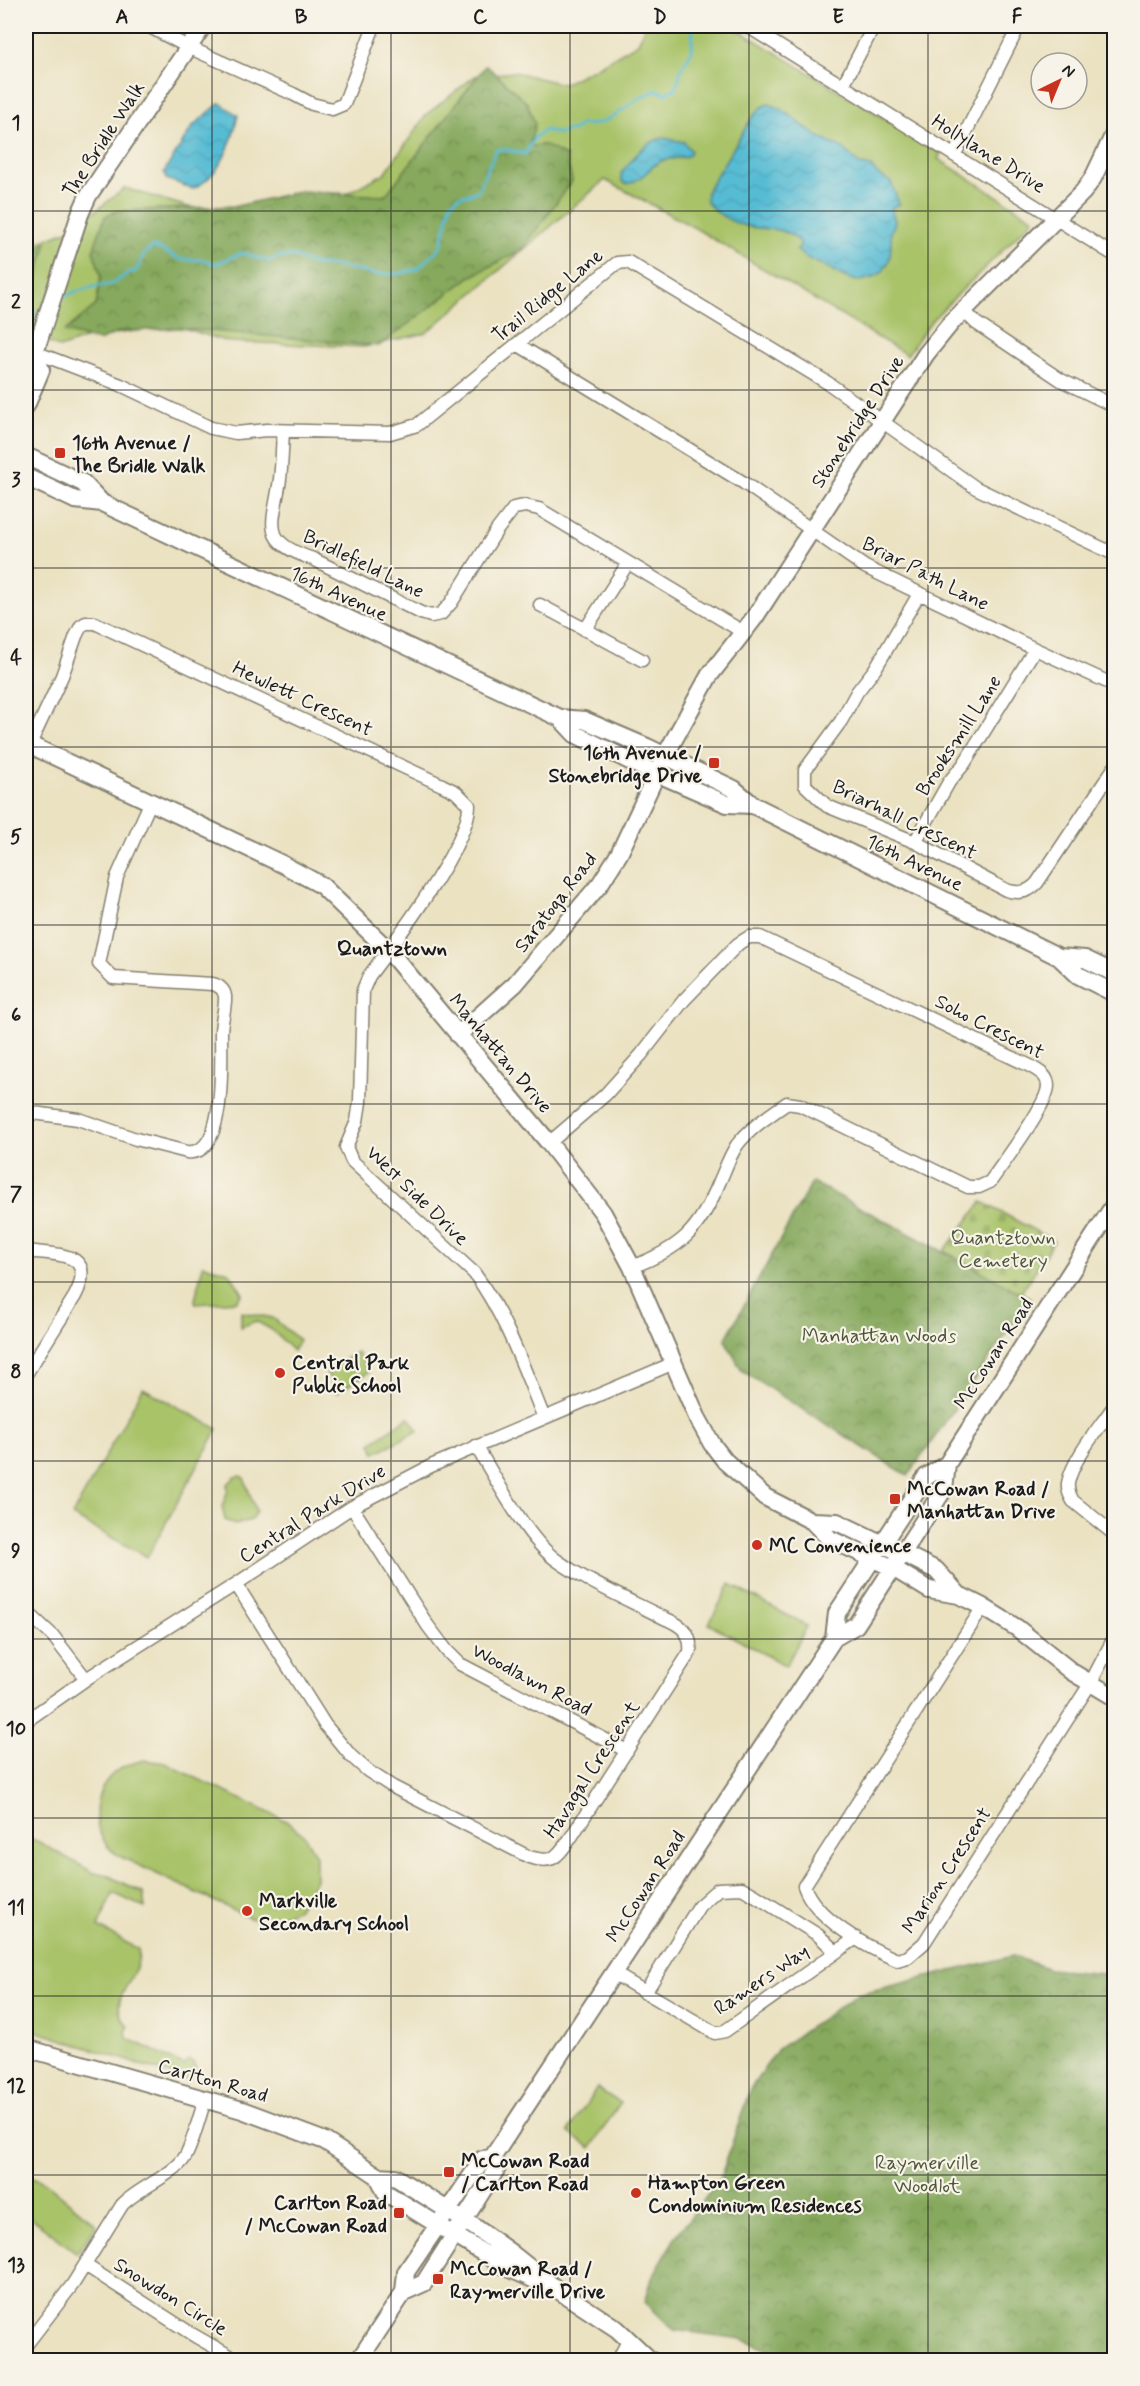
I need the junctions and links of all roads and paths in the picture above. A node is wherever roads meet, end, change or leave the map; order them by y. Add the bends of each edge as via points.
1 (148, 26) edge
2 (203, 26) edge
3 (374, 26) edge
4 (747, 26) edge
5 (874, 26) edge
6 (1019, 26) edge
7 (188, 47) junction
8 (843, 85) junction
9 (1114, 134) edge
10 (955, 154) junction
11 (1058, 218) junction
12 (1114, 255) edge
13 (963, 310) junction
14 (517, 344) junction
15 (30, 357) edge
16 (1114, 405) edge
17 (26, 406) edge
18 (882, 422) junction
19 (283, 431) junction
20 (26, 456) edge
21 (26, 477) edge
22 (102, 503) junction
23 (812, 530) junction
24 (1114, 554) edge
25 (628, 563) junction
26 (919, 594) junction
27 (540, 606) dead end
28 (585, 630) junction
29 (743, 632) junction
30 (1035, 649) junction
31 (642, 660) dead end
32 (1114, 685) edge
33 (560, 718) junction
34 (27, 747) edge
35 (665, 756) junction
36 (1114, 768) edge
37 (658, 773) junction
38 (151, 801) junction
39 (753, 805) junction
40 (915, 842) junction
41 (388, 950) junction
42 (1059, 957) junction
43 (1114, 973) edge
44 (1114, 993) edge
45 (458, 1035) junction
46 (26, 1112) edge
47 (549, 1143) junction
48 (1114, 1204) edge
49 (26, 1251) edge
50 (632, 1267) junction
51 (674, 1363) junction
52 (26, 1374) edge
53 (1114, 1406) edge
54 (544, 1418) junction
55 (476, 1446) junction
56 (947, 1464) junction
57 (352, 1507) junction
58 (812, 1521) junction
59 (1114, 1534) edge
60 (882, 1544) junction
61 (903, 1553) junction
62 (873, 1558) junction
63 (893, 1568) junction
64 (236, 1584) junction
65 (959, 1595) junction
66 (983, 1607) junction
67 (26, 1611) edge
68 (834, 1638) junction
69 (1114, 1638) edge
70 (86, 1679) junction
71 (1090, 1684) junction
72 (1114, 1697) edge
73 (26, 1721) edge
74 (627, 1751) junction
75 (856, 1938) junction
76 (836, 1952) junction
77 (613, 1973) junction
78 (645, 1993) junction
79 (26, 2048) edge
80 (205, 2100) junction
81 (492, 2158) junction
82 (378, 2176) junction
83 (448, 2210) junction
84 (438, 2223) junction
85 (460, 2228) junction
86 (85, 2265) junction
87 (404, 2292) junction
88 (629, 2339) junction
89 (26, 2345) edge
90 (237, 2361) edge
91 (359, 2361) edge
92 (618, 2361) edge
93 (650, 2361) edge

1 - 7 street
2 - 7 street, The Bridle Walk
3 - 7 street via 344,104 332,109 312,104
4 - 8 street, Hollylane Drive
5 - 8 street
6 - 10 street
7 - 15 street, The Bridle Walk via 88,196
8 - 10 street, Hollylane Drive
9 - 11 street, Stonebridge Drive via 1088,186
10 - 11 street, Hollylane Drive
11 - 12 street, Hollylane Drive
11 - 13 street, Stonebridge Drive
13 - 16 street via 976,323 1061,380
13 - 18 street, Stonebridge Drive via 937,338
14 - 18 street, Trail Ridge Lane via 617,263 628,262 823,379
14 - 19 street, Trail Ridge Lane via 417,425 390,433
14 - 23 street, Briar Path Lane via 718,466
15 - 17 street, The Bridle Walk via 41,370
15 - 19 street, Trail Ridge Lane via 121,385 212,428 237,433
18 - 23 street, Stonebridge Drive
18 - 24 street, Trail Ridge Lane via 976,488
19 - 25 street, Bridlefield Lane via 272,519 277,539 297,554 431,616 441,614 451,603 514,508 539,509
20 - 22 street, 16th Avenue via 83,483
21 - 22 street, 16th Avenue via 75,500
22 - 33 street, 16th Avenue
23 - 26 street, Briar Path Lane via 865,567
23 - 29 street, Stonebridge Drive
25 - 28 street
25 - 29 street, Bridlefield Lane
26 - 30 street, Briar Path Lane
26 - 40 street, Briarhall Crescent via 841,722 810,760 804,777 805,785 827,806
27 - 28 street
28 - 31 street
29 - 35 street, Stonebridge Drive via 709,675
30 - 32 street, Briar Path Lane
30 - 40 street, Brooksmill Lane
33 - 35 street, 16th Avenue via 585,720
33 - 37 street, 16th Avenue via 575,734
34 - 38 street, Manhattan Drive
34 - 41 street, Hewlett Crescent via 62,676 81,626 95,623 456,792 469,805 466,825 439,876
35 - 37 street, Saratoga Road
35 - 39 street, 16th Avenue via 734,789
36 - 40 street, Briarhall Crescent via 1031,889 1016,894 1006,890
37 - 39 street, 16th Avenue via 727,804
37 - 45 street, Saratoga Road via 600,884 515,984
38 - 41 street, Manhattan Drive via 321,885
38 - 46 street via 117,877 99,964 113,978 212,984 223,990 220,1097 210,1140 195,1154 78,1119
39 - 42 street, 16th Avenue
41 - 45 street, Manhattan Drive
41 - 54 street, West Side Drive via 363,990 360,1102 346,1147 352,1161 474,1273 505,1325
42 - 43 street, 16th Avenue via 1085,959
42 - 44 street, 16th Avenue via 1078,975
45 - 47 street, Manhattan Drive
47 - 50 street, Manhattan Drive via 603,1213
47 - 50 street, Soho Crescent via 605,1095 684,1000 738,944 749,938 760,937 1045,1075 1046,1094 1036,1112 990,1182 979,1187 968,1187 800,1105 787,1103 738,1145 697,1227 674,1248
48 - 56 street, McCowan Road
49 - 52 street via 69,1256 83,1273 75,1296
50 - 51 street, Manhattan Drive
51 - 54 street, Central Park Drive
51 - 58 street, Manhattan Drive via 697,1417 725,1461 765,1497
53 - 59 street via 1084,1451 1068,1485 1073,1501
54 - 55 street, Central Park Drive
55 - 57 street, Central Park Drive
55 - 74 street, Havagal Crescent via 526,1527 554,1558 678,1624 689,1636 690,1652
56 - 60 street, McCowan Road via 926,1477
56 - 61 street, McCowan Road via 944,1489
57 - 64 street, Central Park Drive
57 - 74 street, Woodlawn Road via 428,1626 460,1664
58 - 60 street, Manhattan Drive via 837,1522
58 - 62 street, Manhattan Drive via 830,1539
60 - 61 street, Manhattan Drive
60 - 62 street, McCowan Road
61 - 63 street, McCowan Road
61 - 65 street, Manhattan Drive via 936,1570
62 - 63 street, Manhattan Drive
62 - 68 street, McCowan Road via 837,1613
63 - 65 street, Manhattan Drive via 929,1590
63 - 68 street, McCowan Road via 856,1625
64 - 70 street, Central Park Drive
64 - 74 street, Havagal Crescent via 325,1725 351,1756 393,1787 529,1857 551,1861 559,1854
65 - 66 street
66 - 71 street
66 - 75 street, Marion Crescent via 804,1886 818,1911
67 - 70 street via 53,1636
68 - 77 street, McCowan Road
69 - 71 street
70 - 73 street, Central Park Drive
71 - 72 street
71 - 75 street, Marion Crescent via 924,1943 908,1958 897,1960
75 - 76 street, Ramers Way
76 - 78 street, Ramers Way via 725,2031 715,2033
76 - 78 street, Ramers Way via 818,1935 742,1888 718,1889 699,1906
77 - 78 street, Ramers Way
77 - 81 street, McCowan Road
79 - 80 street, Carlton Road
80 - 82 street, Carlton Road via 268,2118 325,2141
80 - 86 street via 185,2157 122,2205
81 - 83 street, McCowan Road via 483,2159
81 - 85 street, McCowan Road via 497,2168
82 - 83 street, Carlton Road via 395,2177
82 - 84 street, Carlton Road via 386,2193
83 - 84 street, McCowan Road
83 - 85 street, Carlton Road
84 - 85 street, Carlton Road
84 - 87 street, McCowan Road via 406,2271
85 - 87 street, McCowan Road via 424,2283
85 - 88 street via 506,2267 555,2288
86 - 89 street
86 - 90 street, Snowdon Circle
87 - 91 street, McCowan Road
88 - 92 street
88 - 93 street

